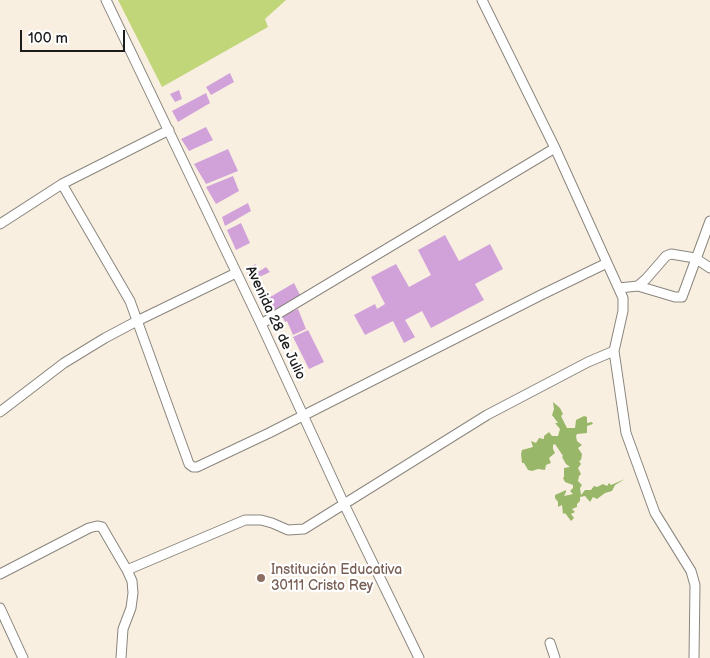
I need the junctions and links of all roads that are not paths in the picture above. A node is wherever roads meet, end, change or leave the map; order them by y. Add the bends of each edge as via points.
1 (106, 0) edge
2 (482, 0) edge
3 (169, 130) junction
4 (555, 148) junction
5 (62, 184) junction
6 (710, 221) edge
7 (0, 224) edge
8 (695, 258) junction
9 (607, 263) junction
10 (710, 268) edge
11 (236, 273) junction
12 (638, 286) junction
13 (619, 288) junction
14 (137, 321) junction
15 (261, 324) junction
16 (614, 351) junction
17 (0, 412) edge
18 (303, 415) junction
19 (344, 504) junction
20 (126, 570) junction
21 (0, 574) edge
22 (0, 608) edge
23 (550, 643) dead end
24 (23, 658) edge
25 (121, 658) edge
26 (419, 658) edge
27 (555, 658) edge
28 (694, 658) edge

1 - 3 street, Avenida 28 de Julio
2 - 4 street
3 - 5 street
3 - 11 street, Avenida 28 de Julio
4 - 9 street
4 - 15 street
5 - 7 street
5 - 14 street via 130,301
6 - 8 street
8 - 10 street
8 - 12 street via 674,254 666,256
8 - 12 street via 682,297
9 - 13 street
9 - 18 street
11 - 14 street
11 - 15 street, Avenida 28 de Julio
12 - 13 street
13 - 16 street via 624,311
14 - 17 street via 64,363
14 - 18 street via 192,468
15 - 18 street, Avenida 28 de Julio
16 - 19 street via 487,415
16 - 28 street via 626,433 655,513 691,571 695,585
18 - 19 street, Avenida 28 de Julio
19 - 20 street via 304,529 288,530 262,520 245,520
19 - 26 street, Avenida 28 de Julio
20 - 21 street via 102,527 97,526
20 - 25 street via 132,581 133,593 123,629
22 - 24 street
23 - 27 street

